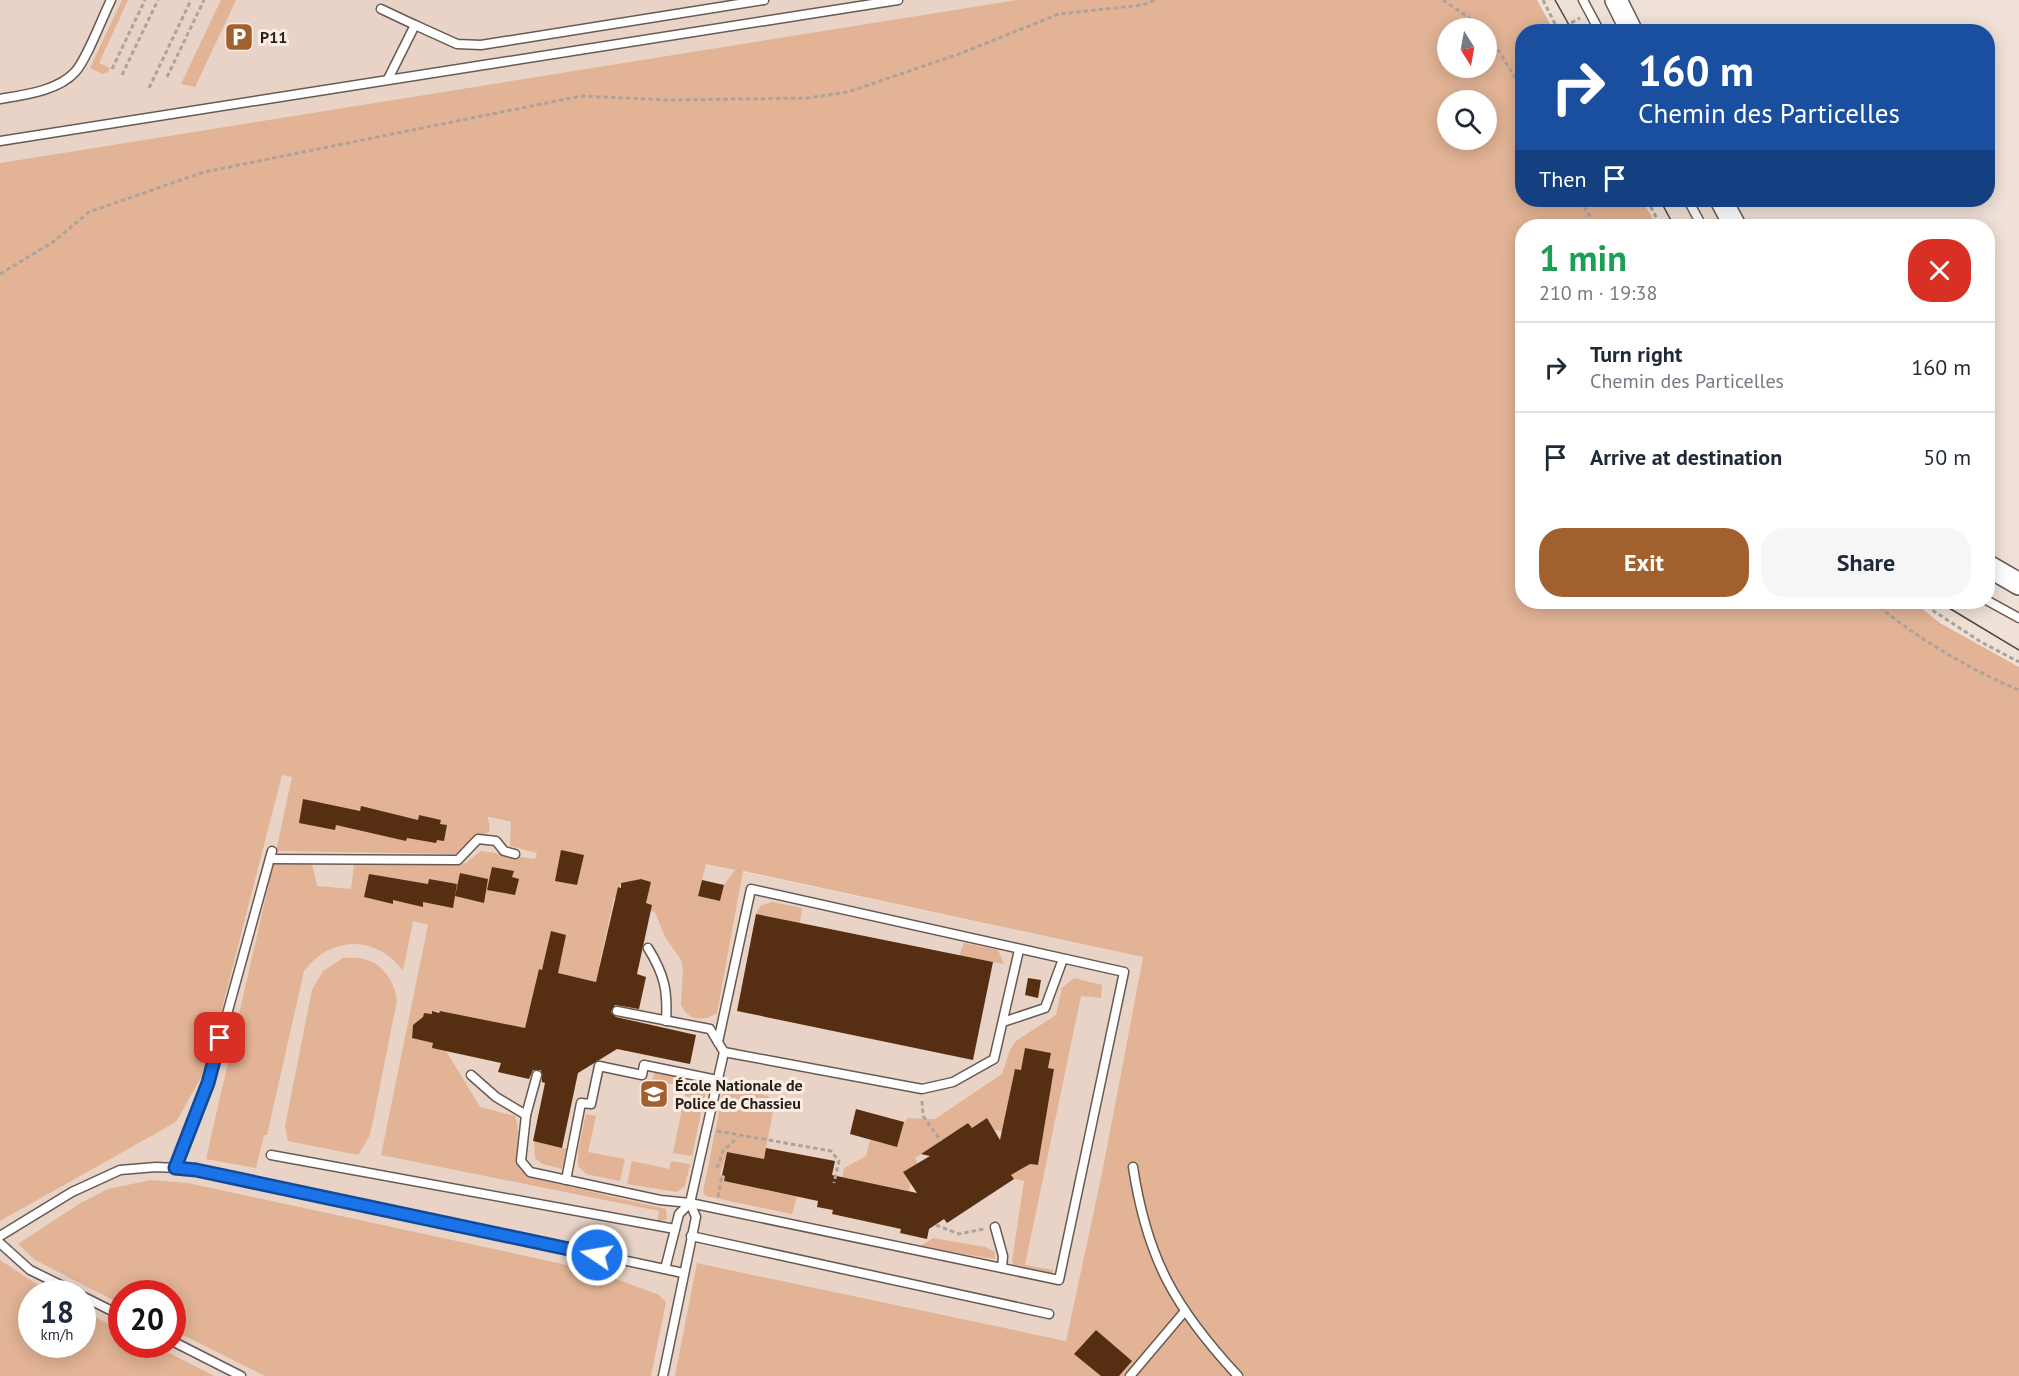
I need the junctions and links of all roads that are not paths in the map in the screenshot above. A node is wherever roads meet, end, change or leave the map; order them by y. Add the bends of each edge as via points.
1 (111, 0) edge
2 (764, 0) edge
3 (898, 0) edge
4 (1583, 0) edge
5 (1621, 4) edge
6 (381, 9) dead end
7 (1596, 24) edge
8 (1629, 24) edge
9 (415, 26) junction
10 (388, 79) junction
11 (0, 99) edge
12 (0, 141) edge
13 (1995, 570) edge
14 (2019, 584) edge
15 (1995, 605) edge
16 (2019, 618) edge
17 (515, 854) dead end
18 (648, 948) dead end
19 (1019, 950) junction
20 (1063, 959) junction
21 (617, 1011) dead end
22 (666, 1021) junction
23 (1003, 1022) junction
24 (718, 1042) junction
25 (724, 1052) junction
26 (471, 1075) dead end
27 (537, 1075) dead end
28 (717, 1080) junction
29 (526, 1115) junction
30 (271, 1155) dead end
31 (1133, 1167) dead end
32 (175, 1168) junction
33 (566, 1180) junction
34 (690, 1203) junction
35 (995, 1227) road end
36 (675, 1229) junction
37 (0, 1236) edge
38 (691, 1236) junction
39 (0, 1243) edge
40 (1002, 1268) junction
41 (665, 1269) junction
42 (683, 1273) junction
43 (50, 1280) edge
44 (1185, 1311) junction
45 (1049, 1314) dead end
46 (186, 1348) edge
47 (241, 1376) edge
48 (663, 1376) edge
49 (1130, 1376) edge
50 (1238, 1376) edge

1 - 11 lane via 76,72 48,88
2 - 9 lane via 481,45 457,44
3 - 10 lane
4 - 7 lane
5 - 8 street
6 - 9 lane
9 - 10 lane
10 - 12 lane
13 - 14 street
15 - 16 lane
17 - 32 lane via 504,851 496,841 478,839 458,860 271,855 208,1083
18 - 22 lane via 662,972
19 - 20 lane
19 - 23 lane
19 - 24 lane via 751,889
20 - 23 lane via 1045,1008
20 - 40 lane via 1124,972 1059,1280
21 - 22 lane
22 - 24 lane via 710,1029
23 - 25 lane via 994,1059 953,1082 922,1089
24 - 25 lane
25 - 28 lane
26 - 29 lane via 496,1097
27 - 29 lane
28 - 33 lane via 644,1065 642,1075 599,1066 591,1104 581,1103
28 - 34 lane
29 - 33 lane via 521,1161 530,1172
30 - 36 lane
31 - 44 lane via 1138,1201 1154,1255
32 - 37 lane via 120,1170 72,1192
32 - 41 lane
33 - 34 lane
34 - 36 lane via 679,1214
34 - 38 lane via 696,1216
34 - 40 lane
35 - 40 lane via 1003,1256
36 - 41 lane
38 - 42 lane
38 - 45 lane
39 - 43 lane via 30,1270
41 - 42 lane
42 - 48 lane
44 - 49 lane
44 - 50 lane
46 - 47 lane

